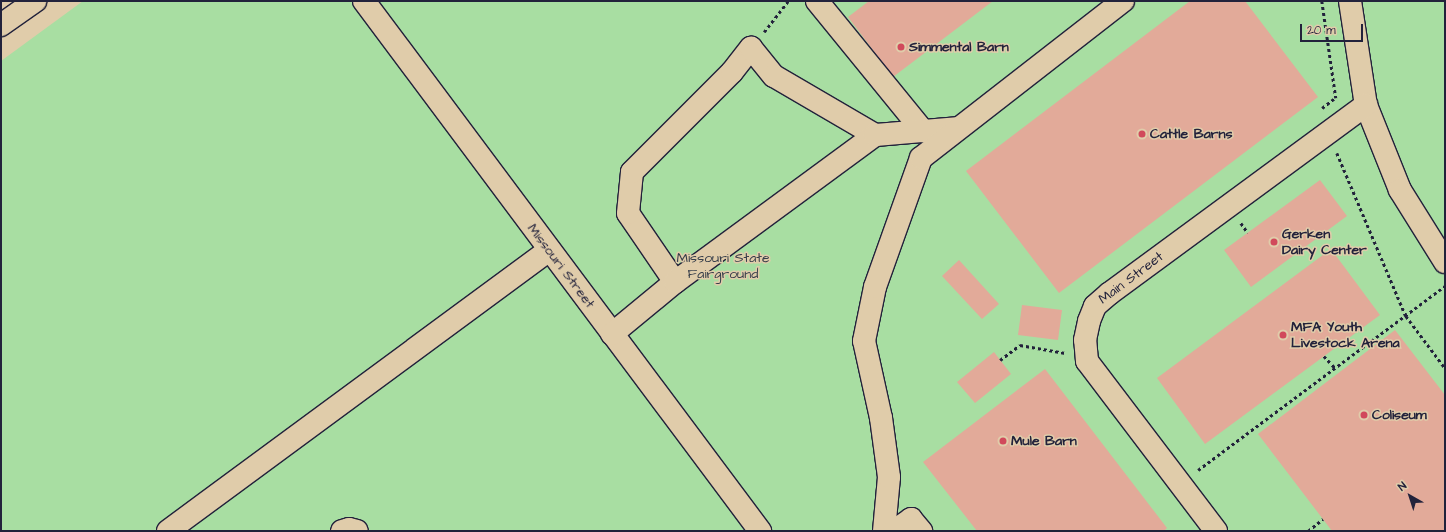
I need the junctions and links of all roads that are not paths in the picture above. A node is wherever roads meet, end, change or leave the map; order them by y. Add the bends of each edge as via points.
1 (35, 1) edge
2 (364, 1) edge
3 (816, 1) edge
4 (1122, 1) edge
5 (1350, 1) edge
6 (1, 25) edge
7 (1366, 105) junction
8 (958, 128) junction
9 (923, 131) junction
10 (875, 135) junction
11 (550, 250) junction
12 (1445, 262) edge
13 (675, 282) junction
14 (612, 334) junction
15 (168, 531) edge
16 (342, 531) edge
17 (357, 531) edge
18 (760, 531) edge
19 (884, 531) edge
20 (894, 531) edge
21 (921, 531) edge
22 (1216, 531) edge

1 - 6 street
2 - 11 street, Missouri Street
3 - 9 street
4 - 8 street
5 - 7 street
7 - 12 street via 1400,190
7 - 22 street, Main Street via 1095,306 1085,340 1087,361
8 - 9 street
8 - 19 street via 921,158 875,287 864,341 881,418 889,477
9 - 10 street
10 - 13 street
10 - 13 street via 774,76 752,48 732,72 632,172 628,214
11 - 14 street, Missouri Street
11 - 15 street
13 - 14 street
14 - 18 street, Missouri Street
16 - 17 street
20 - 21 street via 911,519

